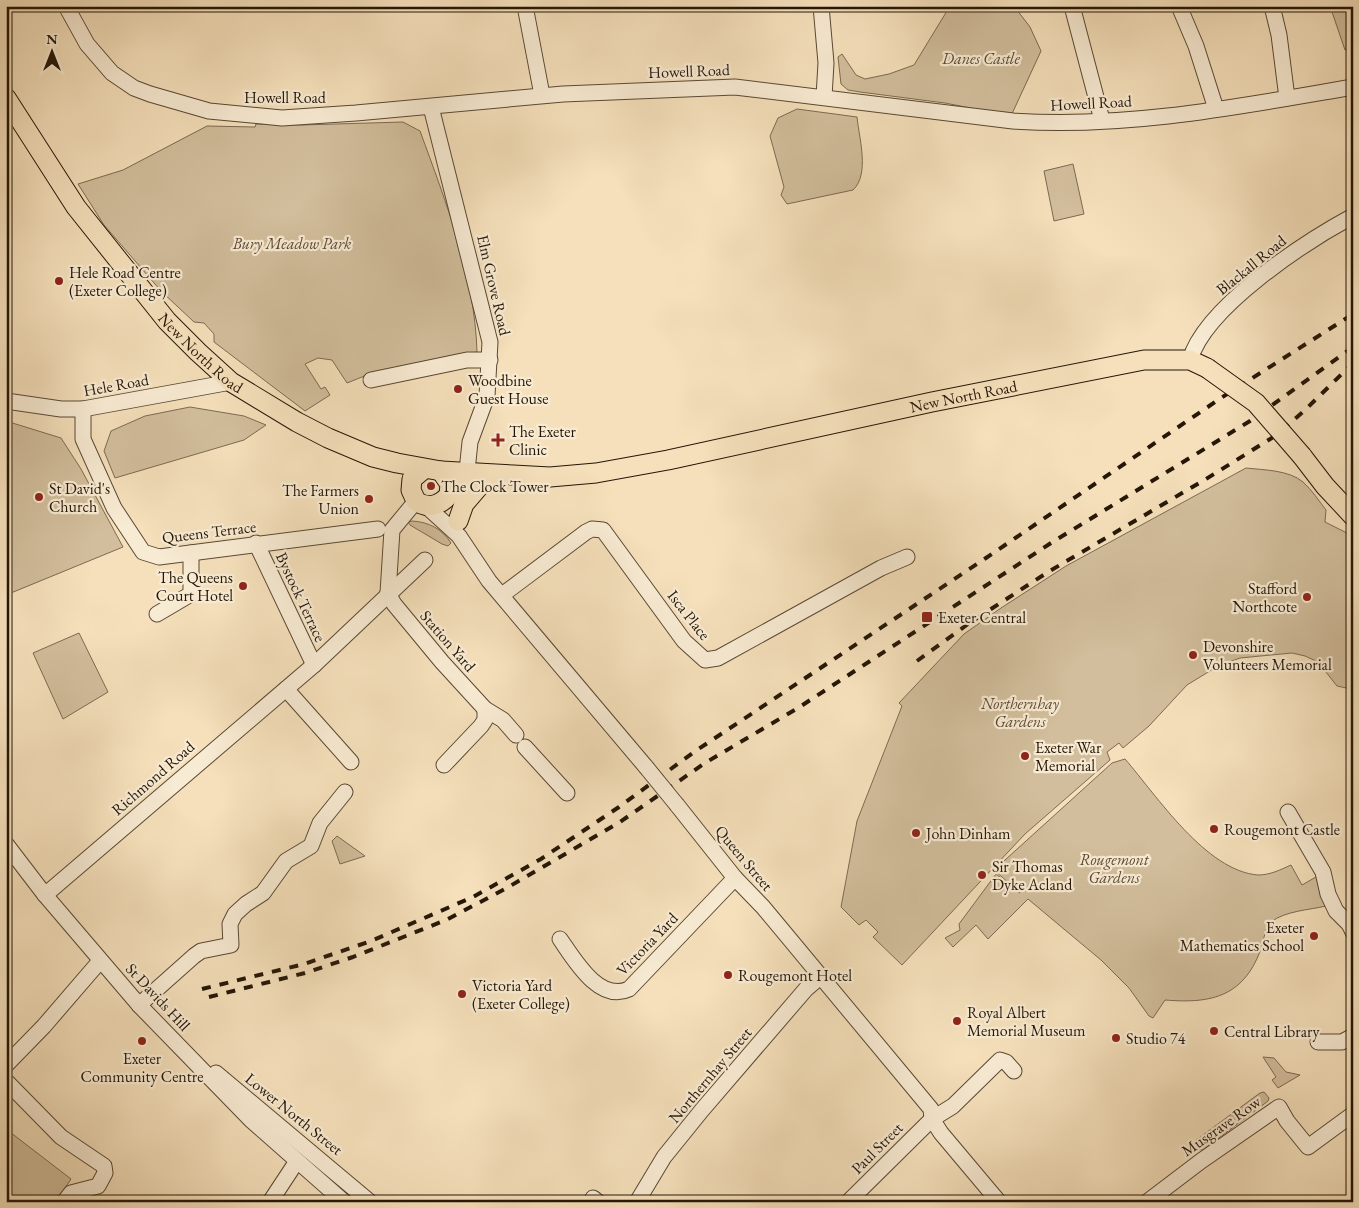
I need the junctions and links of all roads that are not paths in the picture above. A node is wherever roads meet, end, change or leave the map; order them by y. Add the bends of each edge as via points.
1 (66, 6) edge
2 (524, 6) edge
3 (821, 6) edge
4 (1072, 6) edge
5 (1179, 6) edge
6 (1272, 6) edge
7 (1353, 87) edge
8 (542, 95) junction
9 (824, 97) junction
10 (6, 98) edge
11 (1288, 98) junction
12 (431, 107) junction
13 (1216, 109) junction
14 (1102, 120) junction
15 (1353, 216) edge
16 (490, 360) junction
17 (1190, 360) junction
18 (371, 380) dead end
19 (231, 382) junction
20 (6, 401) edge
21 (84, 409) junction
22 (373, 457) junction
23 (433, 470) junction
24 (467, 471) junction
25 (512, 475) junction
26 (482, 483) junction
27 (448, 495) junction
28 (417, 499) junction
29 (1353, 516) edge
30 (459, 528) junction
31 (378, 529) dead end
32 (256, 543) junction
33 (191, 553) junction
34 (906, 557) dead end
35 (425, 560) dead end
36 (388, 593) junction
37 (502, 595) junction
38 (157, 614) dead end
39 (314, 665) junction
40 (286, 689) junction
41 (485, 709) junction
42 (351, 762) dead end
43 (444, 764) dead end
44 (345, 792) dead end
45 (568, 793) dead end
46 (1288, 812) dead end
47 (6, 844) edge
48 (735, 878) junction
49 (44, 894) junction
50 (1351, 927) edge
51 (560, 939) dead end
52 (100, 961) junction
53 (820, 978) junction
54 (139, 1005) junction
55 (1353, 1036) edge
56 (1318, 1042) dead end
57 (192, 1058) junction
58 (6, 1064) edge
59 (1014, 1071) dead end
60 (6, 1081) edge
61 (1353, 1114) edge
62 (932, 1120) junction
63 (298, 1161) junction
64 (64, 1202) edge
65 (270, 1202) edge
66 (344, 1202) edge
67 (370, 1202) edge
68 (637, 1202) edge
69 (848, 1202) edge
70 (999, 1202) edge
71 (1147, 1202) edge

1 - 12 street, Howell Road via 87,44 112,73 134,88 177,104 209,111 282,118
2 - 8 street
3 - 9 street via 825,44
4 - 14 street
5 - 13 street
6 - 11 street
7 - 11 street, Howell Road
8 - 9 street, Howell Road via 735,87
8 - 12 street, Howell Road
9 - 14 street, Howell Road via 1014,121 1059,124
10 - 19 main road, New North Road via 76,207 110,251 167,321
11 - 13 street, Howell Road
12 - 16 street, Elm Grove Road via 487,323
13 - 14 street, Howell Road
15 - 17 street, Blackall Road via 1290,255 1217,316 1192,351
16 - 18 street via 467,360
16 - 24 street, Elm Grove Road via 487,396 470,442
17 - 25 main road, New North Road via 1144,360 1111,366 615,471 550,477
17 - 29 main road, New North Road, bridge via 1207,368 1256,403
19 - 21 street, Hele Road
19 - 22 main road, New North Road via 320,434
20 - 21 street, Hele Road
21 - 33 street, Queens Terrace via 83,439 114,508 136,544 143,552 159,557
22 - 23 main road, New North Road
22 - 28 main road, New North Road via 391,469
23 - 24 main road, New North Road
23 - 27 main road via 450,484
23 - 28 main road via 415,475
24 - 25 main road, New North Road
25 - 26 main road, New North Road
26 - 27 main road, New North Road
26 - 30 main road via 464,504
27 - 28 main road, New North Road via 439,504
27 - 30 street, Queen Street
28 - 30 street, Queen Street
28 - 36 street via 392,530
30 - 37 street, Queen Street
31 - 32 street, Queens Terrace
32 - 33 street, Queens Terrace
32 - 39 street, Bystock Terrace
33 - 38 street via 191,594
34 - 37 street, Isca Place via 710,661 684,642 602,530 597,528 586,532
35 - 36 street, Richmond Road
36 - 39 street, Richmond Road
36 - 41 street, Station Yard via 442,662
37 - 48 street, Queen Street, bridge
39 - 40 street, Richmond Road
40 - 42 street
40 - 49 street, Richmond Road
41 - 43 street via 485,720 481,726
41 - 45 street, Station Yard via 503,720
44 - 54 street via 320,823 311,846 286,861 263,893 235,914 230,924 231,945 194,956
46 - 50 street via 1323,872 1336,911
47 - 49 street, St Davids Hill
48 - 51 street, Victoria Yard via 629,990 606,989 591,979
48 - 53 street, Queen Street
49 - 52 street, St Davids Hill
52 - 54 street, St Davids Hill
52 - 58 street
53 - 62 street, Queen Street via 931,1109
53 - 68 street, Northernhay Street via 702,1110 664,1157
54 - 57 street, St Davids Hill
55 - 56 street via 1342,1042
57 - 63 street, St Davids Hill via 251,1120
57 - 67 street, Lower North Street via 213,1070
59 - 62 street, Paul Street via 1000,1060 953,1106
60 - 64 street via 60,1137 104,1166 105,1173 98,1186 71,1193
61 - 71 street, Musgrave Row via 1308,1147 1286,1121 1279,1107
62 - 69 street, Paul Street
62 - 70 street, Queen Street
63 - 65 street
63 - 66 street, St Davids Hill

